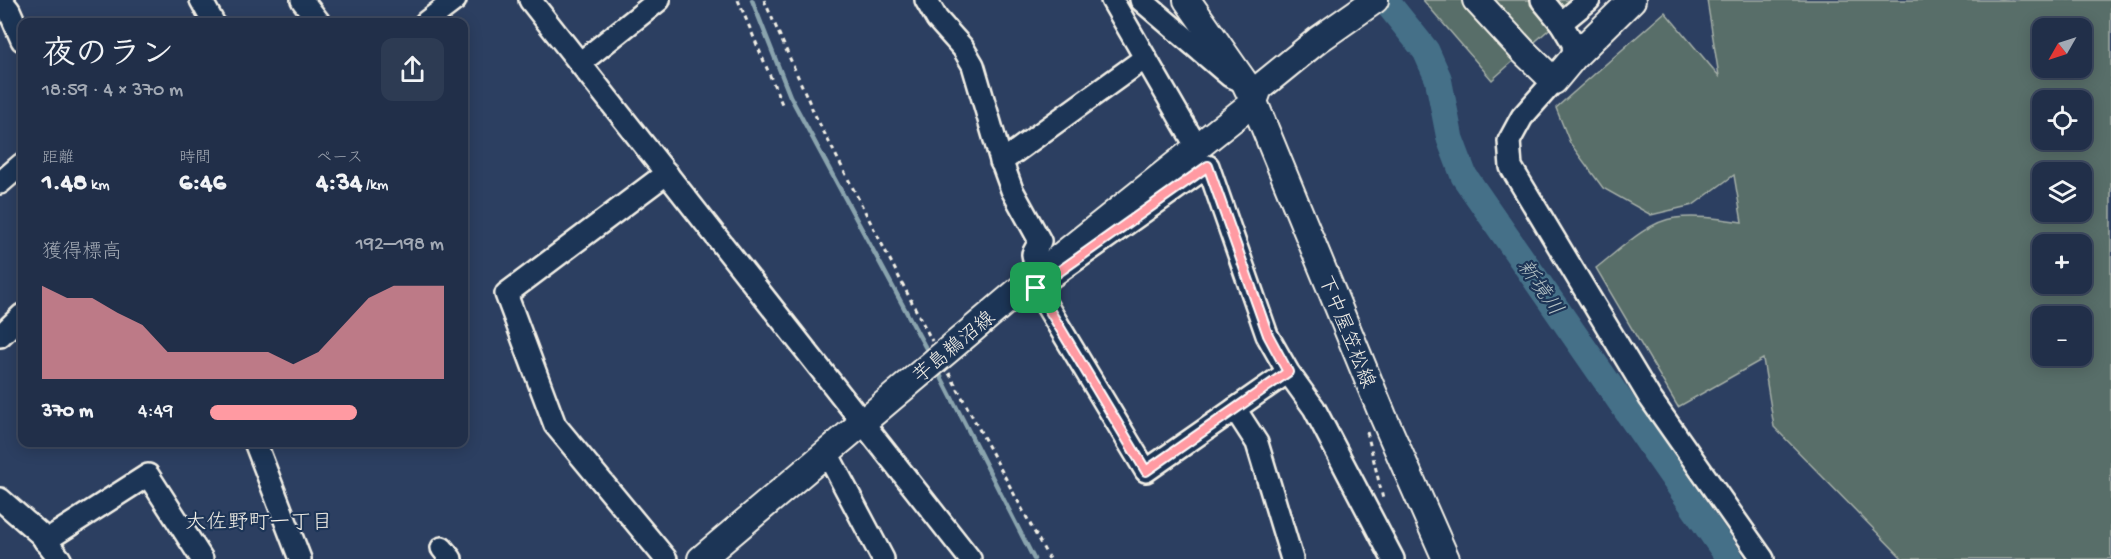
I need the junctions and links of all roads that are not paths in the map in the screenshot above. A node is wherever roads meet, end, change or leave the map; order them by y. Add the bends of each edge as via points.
1 (201, 0) edge
2 (302, 0) edge
3 (455, 0) edge
4 (530, 0) edge
5 (659, 0) edge
6 (926, 0) edge
7 (1113, 0) edge
8 (1140, 0) edge
9 (1186, 0) edge
10 (1375, 0) edge
11 (1476, 0) edge
12 (1542, 0) edge
13 (1589, 0) edge
14 (1632, 0) edge
15 (7, 3) edge
16 (211, 18) edge
17 (316, 18) edge
18 (431, 18) edge
19 (1561, 23) junction
20 (18, 30) edge
21 (1574, 57) junction
22 (1145, 58) junction
23 (580, 63) junction
24 (1554, 81) junction
25 (1249, 92) junction
26 (1191, 137) dead end
27 (1001, 162) junction
28 (18, 167) edge
29 (667, 173) junction
30 (0, 183) edge
31 (1035, 281) junction
32 (18, 319) edge
33 (0, 336) edge
34 (1288, 372) junction
35 (1235, 409) junction
36 (863, 423) junction
37 (257, 447) edge
38 (827, 453) junction
39 (0, 499) edge
40 (45, 541) junction
41 (60, 559) edge
42 (202, 559) edge
43 (300, 559) edge
44 (666, 559) edge
45 (701, 559) edge
46 (883, 559) edge
47 (970, 559) edge
48 (1292, 559) edge
49 (1393, 559) edge
50 (1446, 559) edge
51 (1763, 559) edge

1 - 16 street
2 - 17 street
3 - 18 street
4 - 23 street
5 - 23 street
6 - 27 street via 973,65
7 - 22 street
8 - 25 street
9 - 25 main road
10 - 25 main road, 芋島鵜沼線
11 - 24 main road
12 - 19 street
13 - 19 street
14 - 21 main road
15 - 20 street
19 - 21 street via 1573,43
21 - 24 main road
22 - 26 street
22 - 27 street
23 - 29 street
24 - 51 street via 1522,117 1509,141 1511,167 1650,398
25 - 31 main road, 芋島鵜沼線
25 - 50 main road, 下中屋笠松線
27 - 31 street via 1040,241 1034,254
28 - 30 street
29 - 36 street
29 - 44 street via 506,294 555,425
31 - 34 street via 1208,166 1268,335
31 - 35 street via 1146,471
31 - 36 main road, 芋島鵜沼線
32 - 33 street
34 - 35 street
34 - 49 street via 1314,408
35 - 48 street via 1257,443
36 - 38 main road, 芋島鵜沼線
36 - 47 street
37 - 43 street
38 - 45 main road, 芋島鵜沼線
38 - 46 street
39 - 40 street
40 - 41 street
40 - 42 street via 148,475

